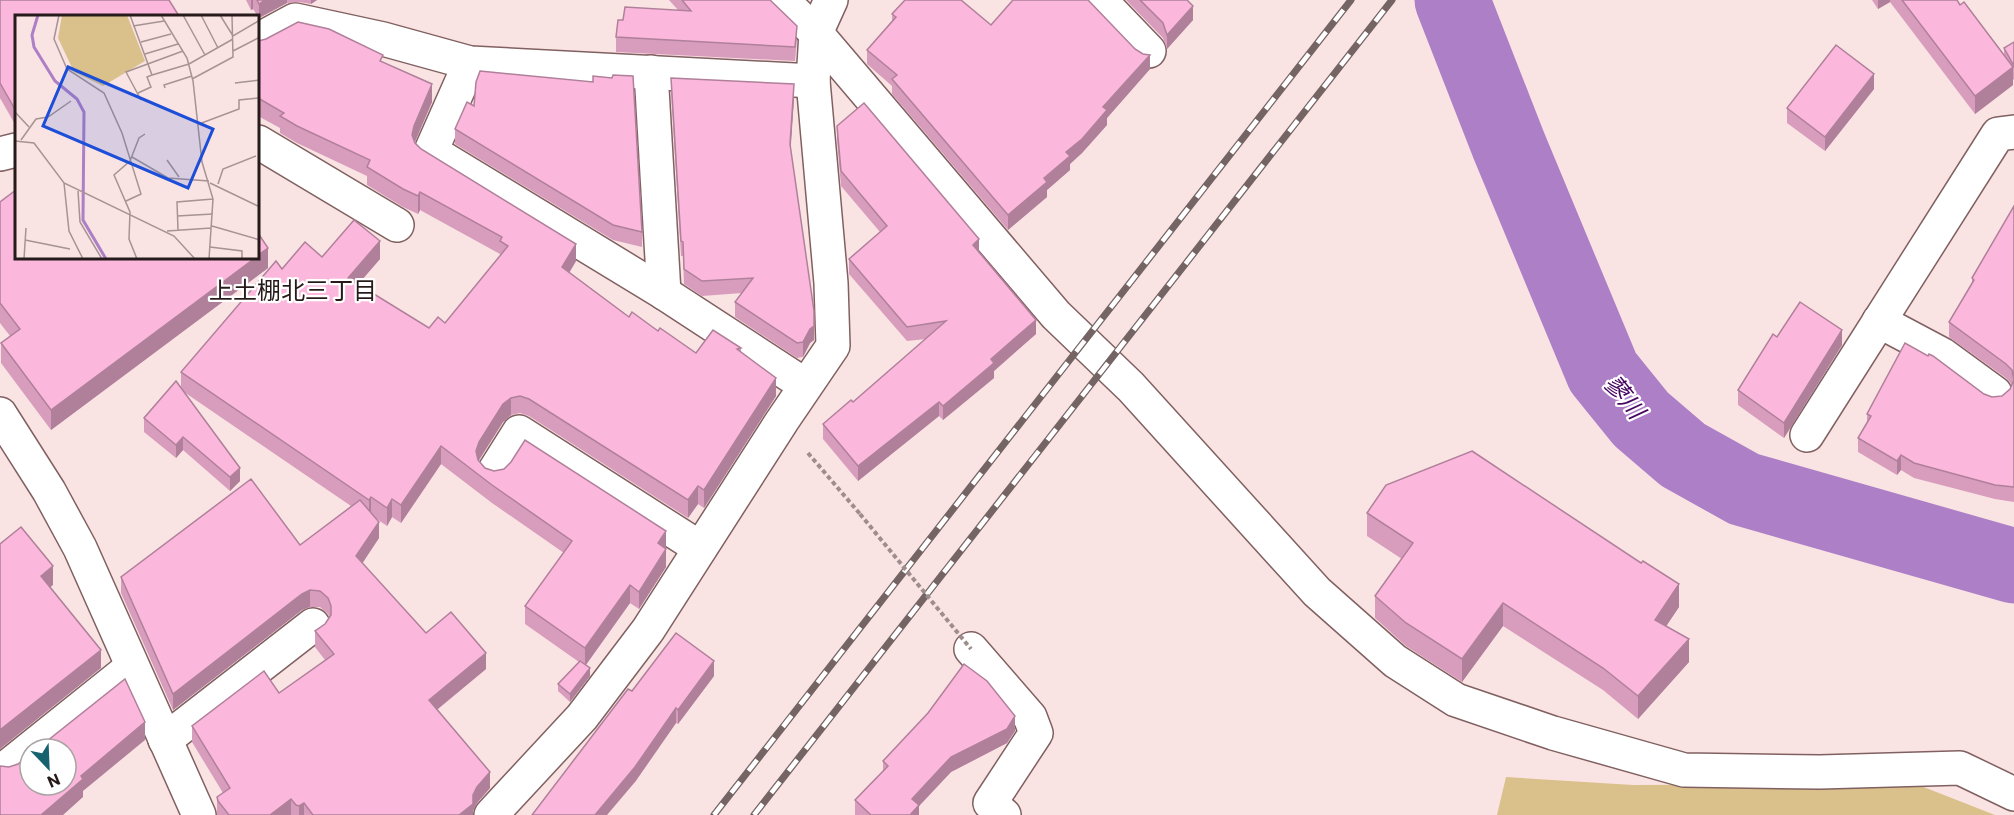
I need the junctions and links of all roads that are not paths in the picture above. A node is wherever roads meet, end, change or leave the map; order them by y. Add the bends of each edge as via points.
1 (782, 0) edge
2 (831, 0) edge
3 (1100, 0) edge
4 (816, 33) junction
5 (260, 39) edge
6 (1149, 51) dead end
7 (470, 63) junction
8 (651, 72) junction
9 (813, 81) junction
10 (2014, 132) edge
11 (260, 143) edge
12 (15, 150) edge
13 (0, 154) edge
14 (397, 225) dead end
15 (664, 293) junction
16 (1879, 321) junction
17 (805, 385) junction
18 (1995, 393) dead end
19 (0, 414) edge
20 (1807, 435) dead end
21 (495, 470) edge
22 (700, 548) junction
23 (313, 625) dead end
24 (971, 649) road end
25 (132, 667) junction
26 (165, 740) junction
27 (7, 767) edge
28 (2014, 794) edge
29 (997, 809) edge
30 (190, 811) edge
31 (491, 815) edge

1 - 4 street
2 - 4 street
3 - 6 street
4 - 9 street
4 - 28 street via 1056,315 1131,387 1317,592 1395,661 1456,700 1553,733 1684,770 1959,768
5 - 7 street via 295,20
7 - 8 street
7 - 15 street via 431,151
8 - 9 street
8 - 15 street
9 - 17 street via 833,346
10 - 16 street via 1998,134
11 - 14 street
12 - 13 street
15 - 17 street
16 - 18 street via 1943,355
16 - 20 street
17 - 22 street
19 - 25 street via 80,548
21 - 22 street via 519,432
22 - 31 street via 648,630 582,717
23 - 26 street
24 - 29 street via 1030,717 1036,733
25 - 26 street
25 - 27 street
26 - 30 street

